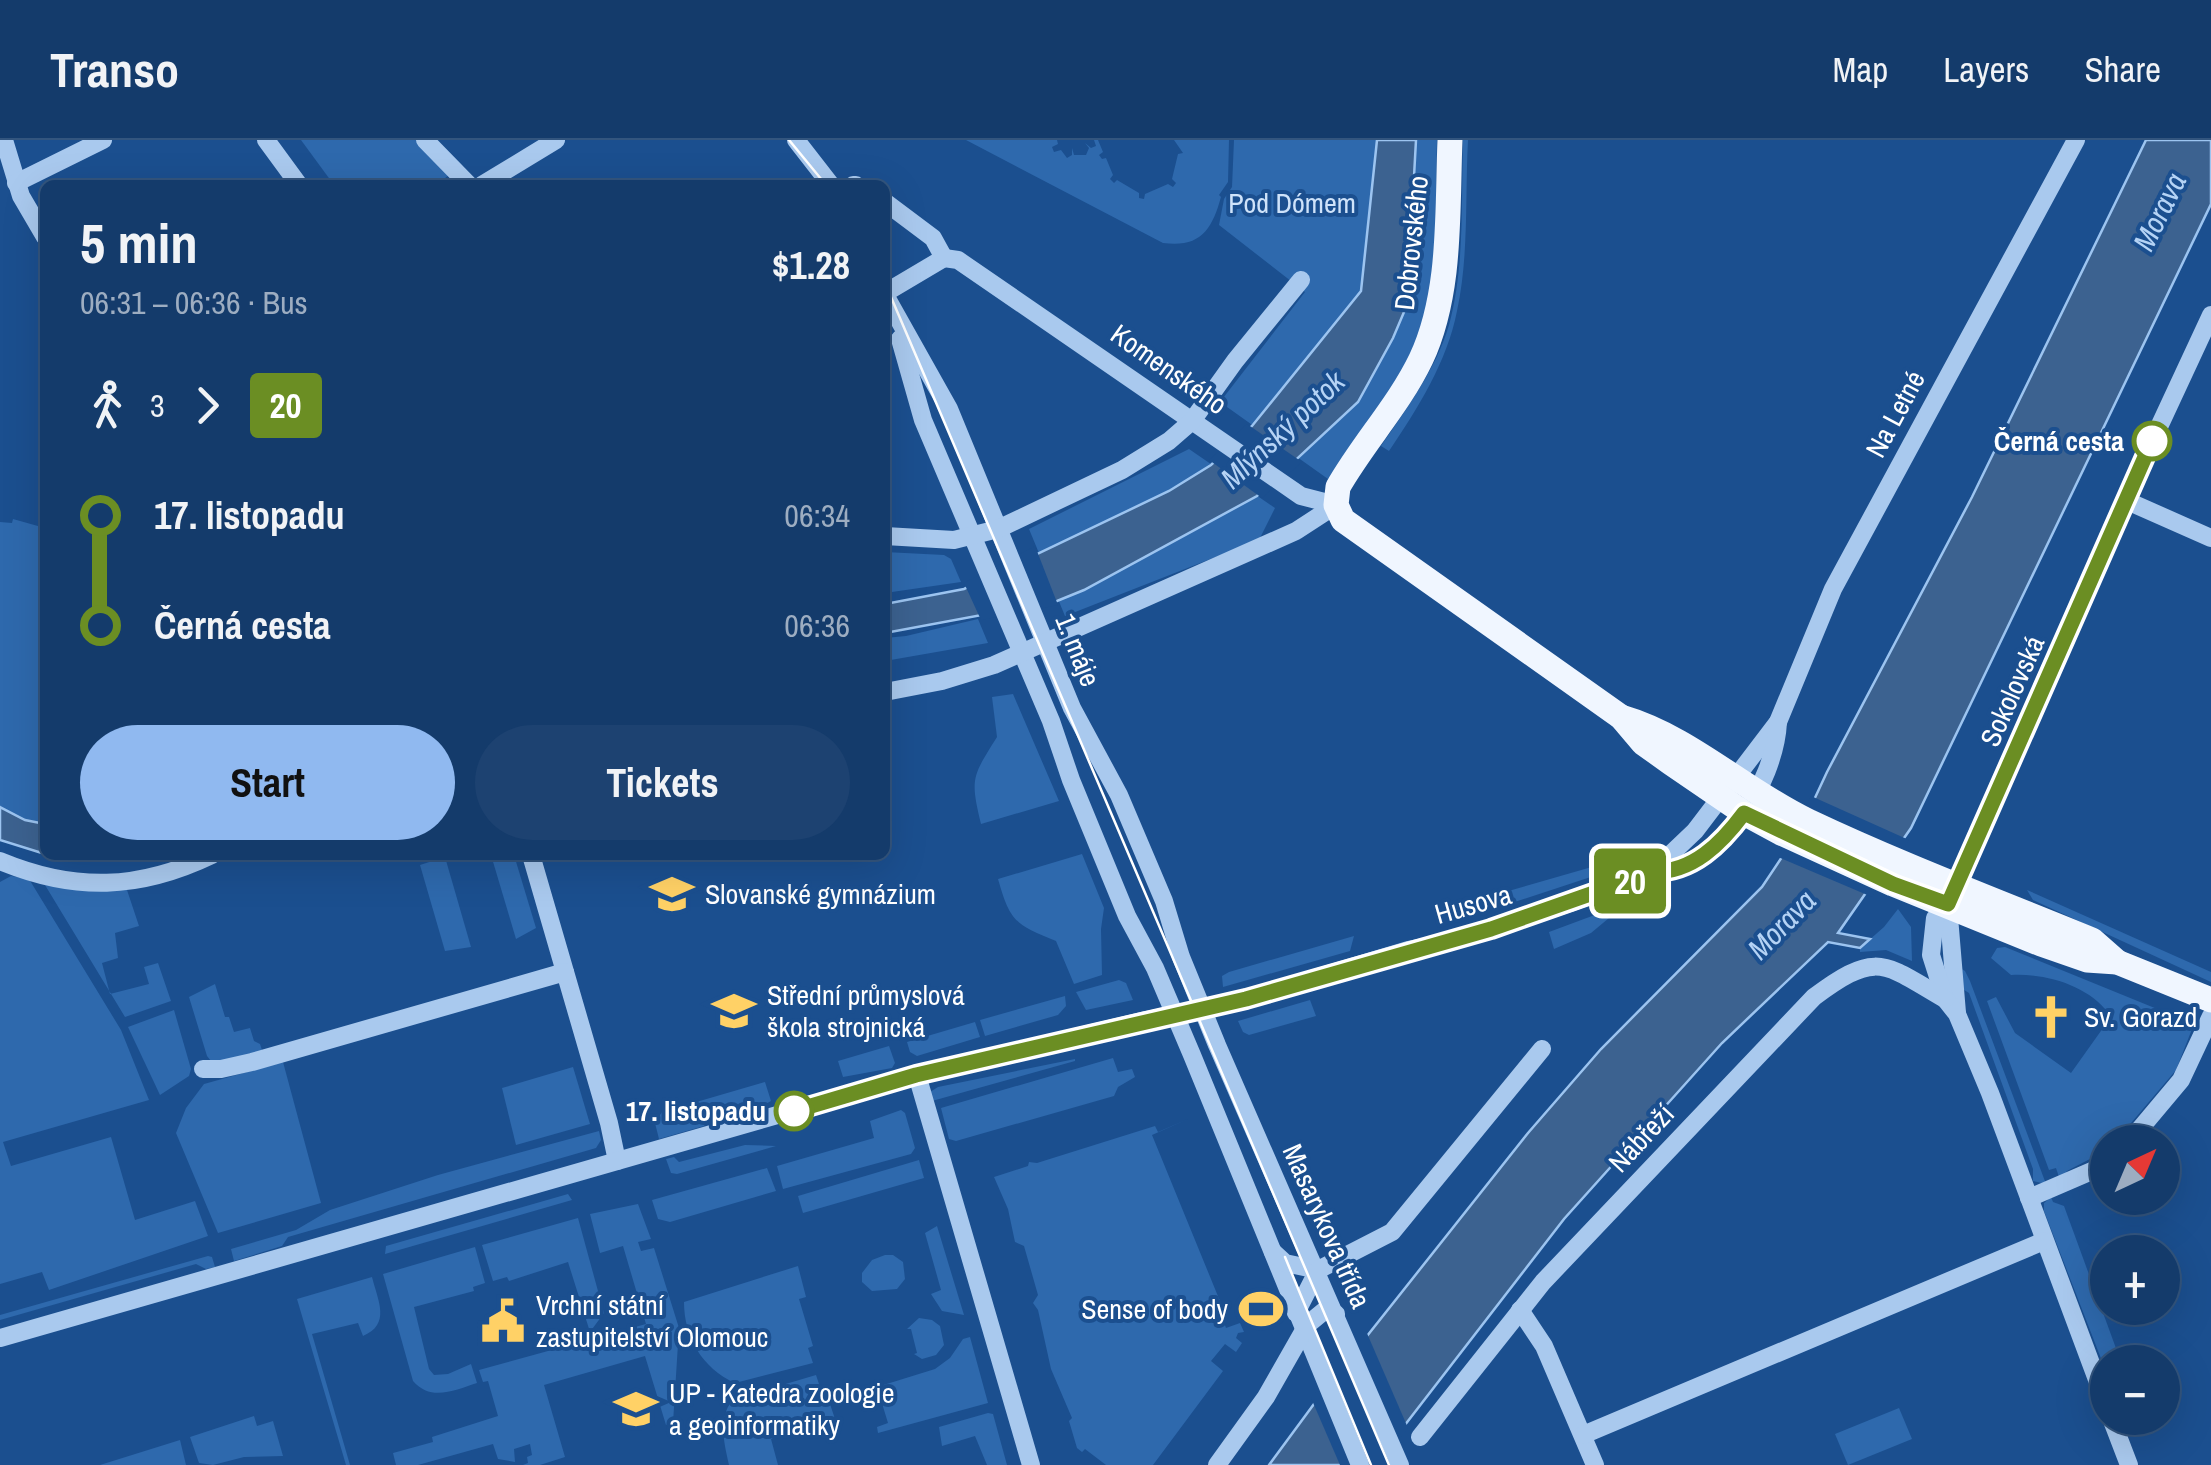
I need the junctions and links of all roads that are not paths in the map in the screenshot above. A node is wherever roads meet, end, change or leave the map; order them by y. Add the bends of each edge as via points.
1 (4, 140) edge
2 (103, 140) edge
3 (266, 140) edge
4 (425, 140) edge
5 (556, 140) edge
6 (796, 140) edge
7 (1450, 140) edge
8 (2076, 140) edge
9 (295, 180) edge
10 (464, 180) edge
11 (490, 180) edge
12 (827, 180) edge
13 (16, 183) junction
14 (890, 206) edge
15 (40, 229) edge
16 (944, 258) junction
17 (1301, 280) dead end
18 (890, 291) edge
19 (2211, 315) edge
20 (890, 318) edge
21 (890, 319) edge
22 (1192, 421) junction
23 (2125, 500) junction
24 (1336, 505) junction
25 (1001, 534) junction
26 (890, 536) edge
27 (2211, 538) edge
28 (976, 542) junction
29 (1042, 635) junction
30 (1018, 645) junction
31 (890, 691) edge
32 (1747, 801) junction
33 (200, 860) edge
34 (532, 860) edge
35 (0, 861) edge
36 (1653, 872) junction
37 (1918, 881) junction
38 (1952, 895) junction
39 (565, 972) junction
40 (2211, 1000) edge
41 (1951, 1006) junction
42 (1189, 1012) junction
43 (2211, 1016) edge
44 (1542, 1048) dead end
45 (203, 1069) dead end
46 (916, 1075) junction
47 (2144, 1125) edge
48 (617, 1162) junction
49 (2090, 1172) edge
50 (2028, 1198) junction
51 (2044, 1241) junction
52 (1272, 1250) junction
53 (1325, 1266) junction
54 (1520, 1310) junction
55 (1334, 1312) junction
56 (1296, 1313) junction
57 (1306, 1337) junction
58 (0, 1338) edge
59 (2090, 1362) edge
60 (1583, 1435) junction
61 (2118, 1435) edge
62 (1420, 1436) dead end
63 (1399, 1461) edge
64 (1030, 1465) edge
65 (1217, 1465) edge
66 (1360, 1465) edge
67 (1595, 1465) edge
68 (2129, 1465) edge

1 - 13 street
2 - 13 street
3 - 9 street
4 - 10 street
5 - 11 street
6 - 12 street
7 - 24 main road, Dobrovského via 1436,320 1407,384 1340,484
8 - 32 street, Na Letné via 1840,575
13 - 15 street
14 - 16 street, Komenského via 933,238
16 - 18 street
16 - 22 street, Komenského via 958,260
17 - 22 street
19 - 23 street, Sokolovská
20 - 25 street, 1. máje via 949,409
21 - 28 street, 1. máje
22 - 24 street, Komenského via 1290,488
22 - 25 street via 1122,470
23 - 27 street
23 - 38 street, Sokolovská
24 - 29 street via 1296,530
24 - 32 main road, Komenského via 1350,526 1621,717 1644,743
25 - 28 street
25 - 29 street, 1. máje
26 - 28 street
28 - 30 street, 1. máje
29 - 30 street
29 - 42 street, 1. máje via 1164,901
30 - 31 street via 978,672
30 - 42 street, 1. máje via 1127,916
32 - 36 street, Husova via 1695,832
32 - 36 street, Husova via 1729,832 1702,856 1672,872
32 - 37 main road via 1807,820
32 - 37 main road, Komenského via 1798,841
33 - 35 street via 134,882 73,881
34 - 39 street
36 - 42 street, Husova via 1472,935
37 - 38 main road
38 - 40 main road via 2092,940 2117,962
38 - 41 street
39 - 45 street via 252,1062
39 - 48 street
41 - 50 street
41 - 54 street, Nábřeží via 1875,964 1822,990
42 - 46 street
42 - 52 street
42 - 53 street, Masarykova třída
43 - 47 street via 2181,1080
44 - 53 street via 1392,1232
46 - 48 street
46 - 64 street
48 - 58 street
49 - 50 street
50 - 51 street
51 - 59 street
51 - 60 street
52 - 53 street via 1285,1263
52 - 56 street
53 - 55 street, Masarykova třída
53 - 56 street
54 - 60 street via 1544,1346
54 - 62 street, Nábřeží
55 - 57 street via 1318,1314
55 - 63 street, Masarykova třída
56 - 57 street
57 - 65 street
57 - 66 street
60 - 67 street
61 - 68 street

